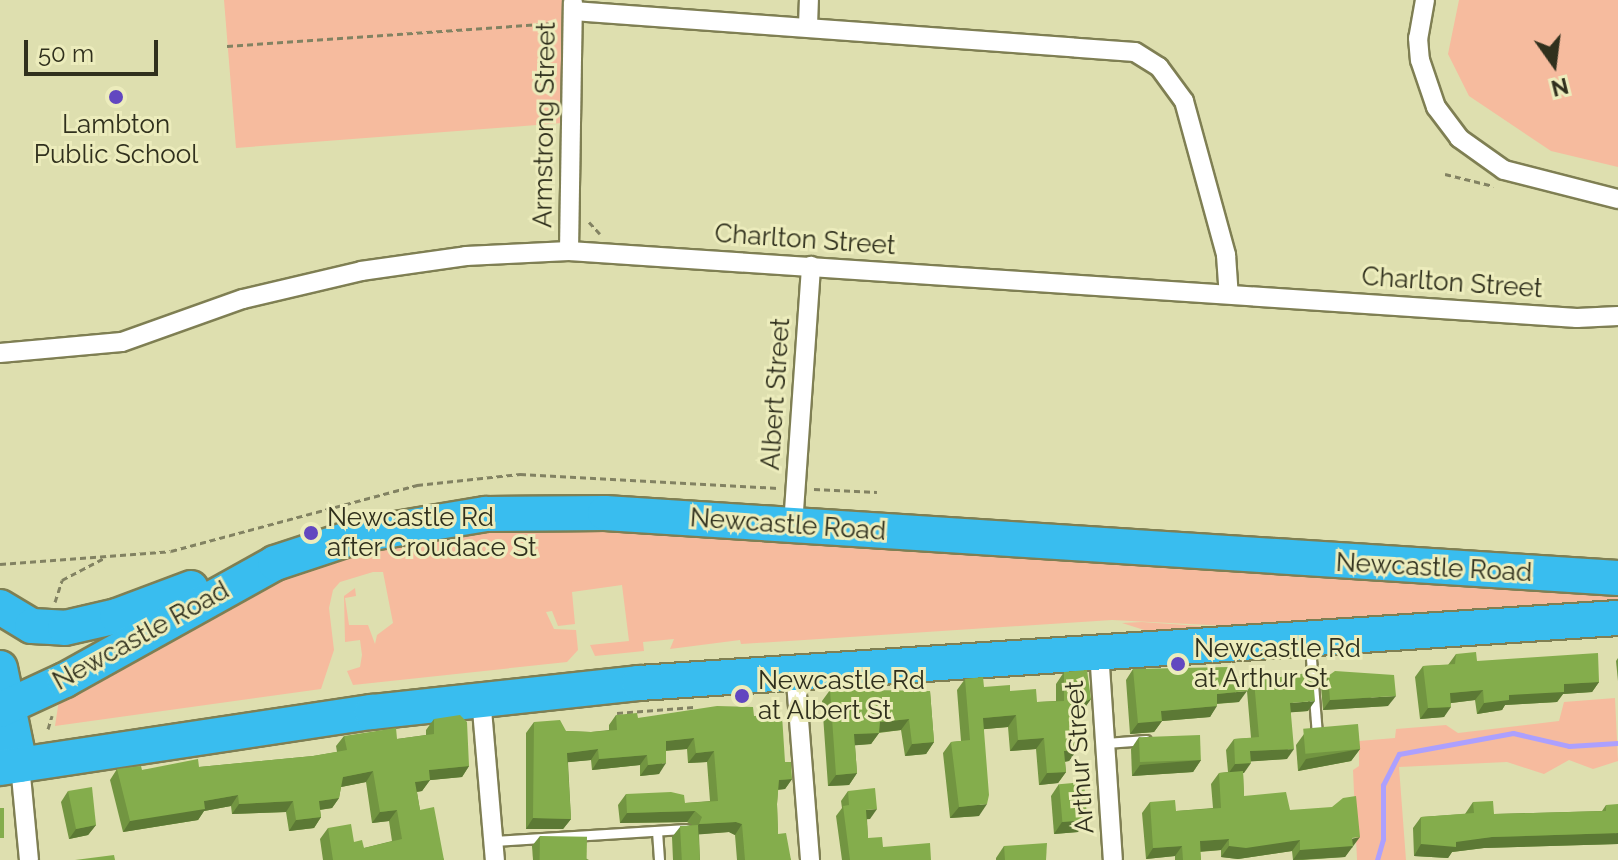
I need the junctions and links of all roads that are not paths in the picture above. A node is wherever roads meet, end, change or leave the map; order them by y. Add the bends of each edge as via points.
1 (809, 0) edge
2 (1425, 0) edge
3 (573, 11) edge
4 (808, 26) junction
5 (1618, 199) edge
6 (569, 251) junction
7 (811, 266) junction
8 (1229, 294) junction
9 (1618, 316) edge
10 (0, 353) edge
11 (793, 525) junction
12 (275, 563) junction
13 (1618, 578) edge
14 (0, 607) edge
15 (1618, 618) edge
16 (1309, 637) junction
17 (1099, 651) junction
18 (0, 668) edge
19 (795, 669) junction
20 (481, 698) junction
21 (6, 708) edge
22 (1317, 735) edge
23 (0, 738) edge
24 (1165, 738) edge
25 (1106, 743) junction
26 (10, 766) edge
27 (687, 829) edge
28 (657, 831) junction
29 (494, 841) junction
30 (29, 860) edge
31 (495, 860) edge
32 (659, 860) edge
33 (810, 860) edge
34 (1113, 860) edge

1 - 4 street
2 - 5 street via 1420,60 1436,107 1459,138 1504,170
3 - 4 street
3 - 6 street, Armstrong Street
4 - 8 street via 1107,47 1148,58 1184,101 1226,255
6 - 7 street, Charlton Street
6 - 10 street, Charlton Street via 466,256 361,271 243,299 122,342
7 - 8 street, Charlton Street
7 - 11 street, Albert Street
8 - 9 street, Charlton Street via 1577,318
11 - 12 highway, Newcastle Road via 576,511 486,514 360,535
11 - 13 highway, Newcastle Road
12 - 14 highway via 79,626 32,626
12 - 21 highway, Newcastle Road
15 - 16 highway, Newcastle Road
16 - 17 highway, Newcastle Road
16 - 22 lane
17 - 19 highway, Newcastle Road
17 - 25 street, Arthur Street
18 - 21 highway
19 - 20 highway, Newcastle Road
19 - 33 street
20 - 26 highway, Newcastle Road
20 - 29 street
21 - 26 highway
23 - 26 highway
24 - 25 lane
25 - 34 street, Arthur Street
26 - 30 street
27 - 28 lane
28 - 29 lane
28 - 32 lane
29 - 31 street

